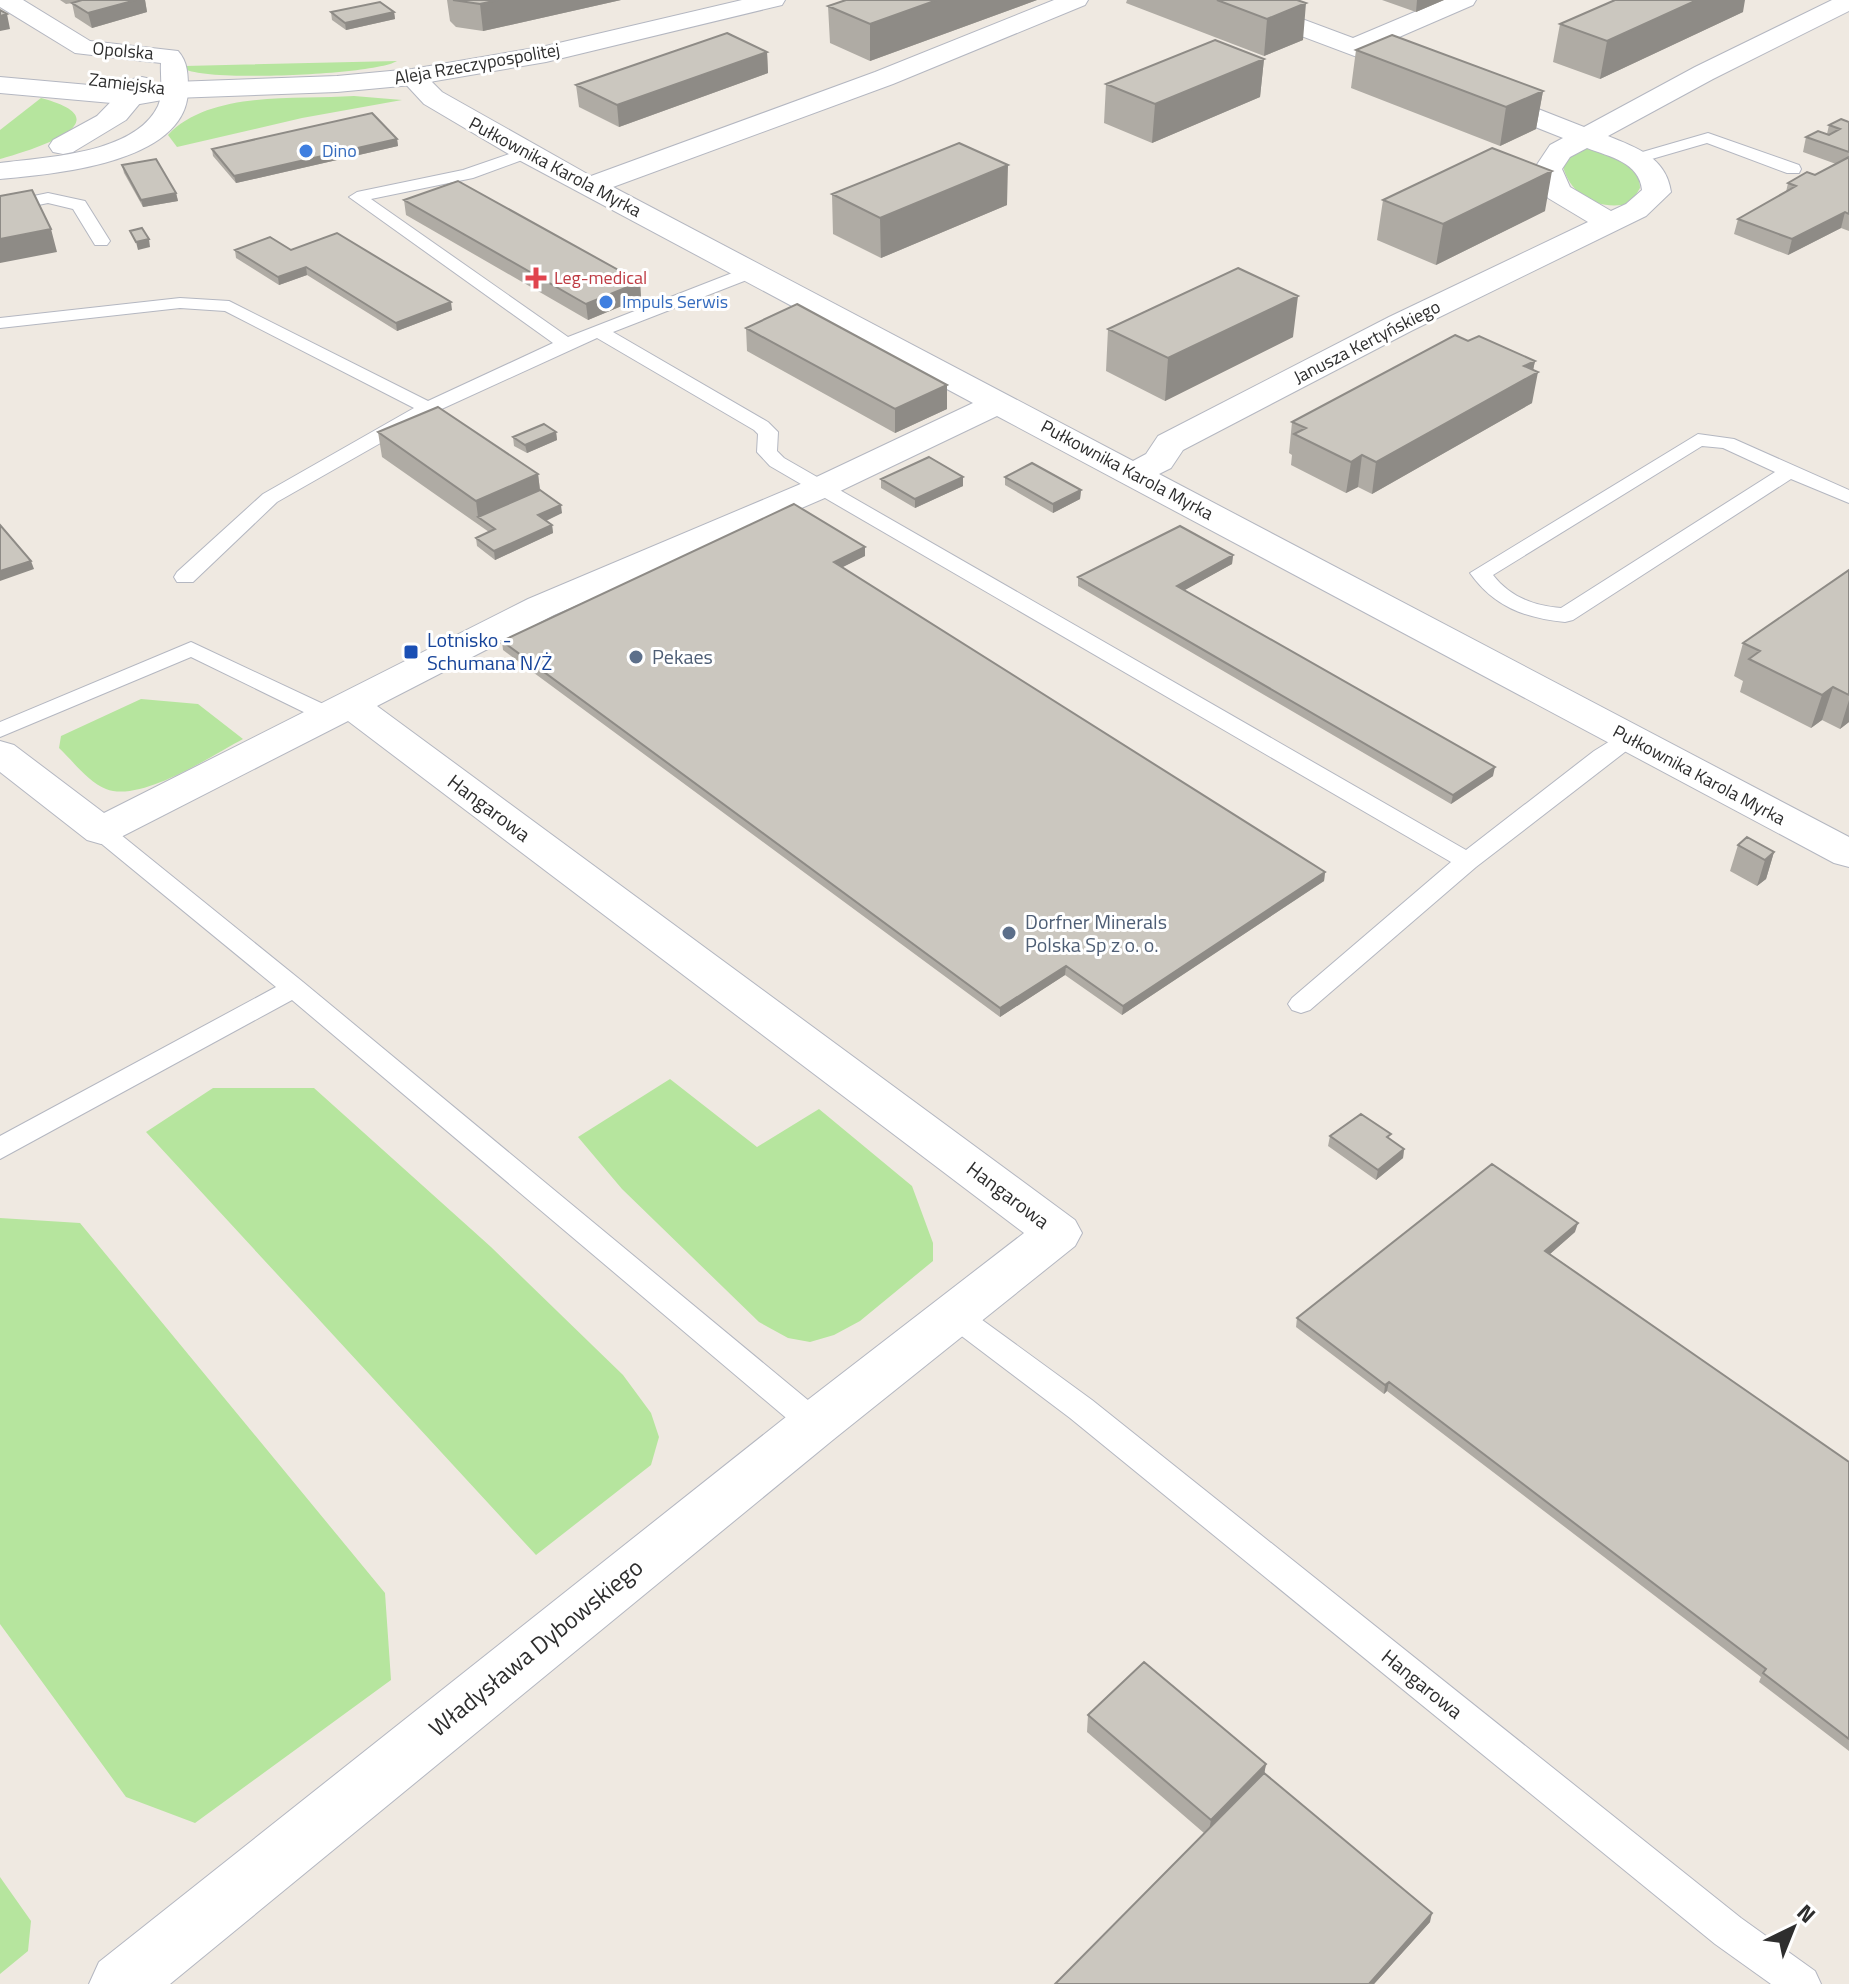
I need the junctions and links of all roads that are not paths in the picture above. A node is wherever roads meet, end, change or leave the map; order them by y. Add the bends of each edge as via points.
1 (6, 0) edge
2 (773, 0) edge
3 (1076, 0) edge
4 (1228, 0) edge
5 (1464, 0) edge
6 (1849, 1) edge
7 (1354, 47) junction
8 (0, 68) edge
9 (412, 77) junction
10 (0, 85) edge
11 (174, 90) junction
12 (138, 91) junction
13 (1585, 136) junction
14 (527, 153) junction
15 (1638, 158) junction
16 (31, 167) junction
17 (1793, 169) dead end
18 (0, 171) edge
19 (590, 186) junction
20 (48, 198) junction
21 (0, 208) edge
22 (1609, 222) junction
23 (101, 241) dead end
24 (751, 272) junction
25 (0, 323) edge
26 (600, 332) junction
27 (566, 344) junction
28 (998, 403) junction
29 (428, 408) junction
30 (1790, 471) junction
31 (1134, 473) junction
32 (822, 487) junction
33 (1849, 497) edge
34 (185, 577) dead end
35 (339, 710) junction
36 (0, 730) edge
37 (1631, 738) junction
38 (0, 753) edge
39 (101, 831) junction
40 (1849, 854) edge
41 (1467, 861) junction
42 (294, 988) junction
43 (1301, 1004) dead end
44 (0, 1149) edge
45 (953, 1314) junction
46 (815, 1424) junction
47 (121, 1984) edge
48 (1802, 1984) edge

1 - 11 street, Opolska via 84,48 169,56 174,62
2 - 9 street, Aleja Rzeczypospolitej via 535,56
3 - 19 street via 884,78
4 - 7 street
5 - 7 street
6 - 13 street
7 - 13 street
8 - 12 street, Zamiejska
9 - 11 street, Aleja Rzeczypospolitej
9 - 14 street, Pułkownika Karola Myrka via 433,98
10 - 12 street, Zamiejska
11 - 12 street, Zamiejska
11 - 16 street via 162,122 133,142 75,162
12 - 18 street via 89,133
13 - 15 street
13 - 22 street via 1560,151 1548,169 1558,192
14 - 19 street, Pułkownika Karola Myrka
14 - 27 lane via 467,174 357,197
15 - 17 lane via 1708,138
15 - 22 street, Janusza Kertyńskiego via 1655,178 1657,192 1636,210
16 - 18 street
16 - 20 lane
19 - 24 street, Pułkownika Karola Myrka
20 - 21 lane
20 - 23 lane via 79,205
22 - 31 street, Janusza Kertyńskiego via 1170,443 1159,461
24 - 26 lane
24 - 28 street, Pułkownika Karola Myrka
25 - 29 lane via 180,303 229,306
26 - 27 lane
26 - 32 lane via 761,426 768,432 767,452
27 - 29 lane
28 - 31 street, Pułkownika Karola Myrka
28 - 32 street
29 - 34 lane via 270,498
30 - 30 lane via 1565,615 1535,614 1494,593 1481,573 1698,440 1727,443
30 - 33 lane
31 - 37 street, Pułkownika Karola Myrka
32 - 35 street via 541,607
32 - 41 lane
35 - 36 lane via 191,649
35 - 39 street
35 - 45 street, Hangarowa via 1058,1233
37 - 40 street, Pułkownika Karola Myrka
37 - 41 lane
38 - 39 street
39 - 42 lane
41 - 43 lane
42 - 44 lane
42 - 46 lane
45 - 46 street, Władysława Dybowskiego
45 - 48 lane, Hangarowa via 1081,1409 1728,1931
46 - 47 street, Władysława Dybowskiego

